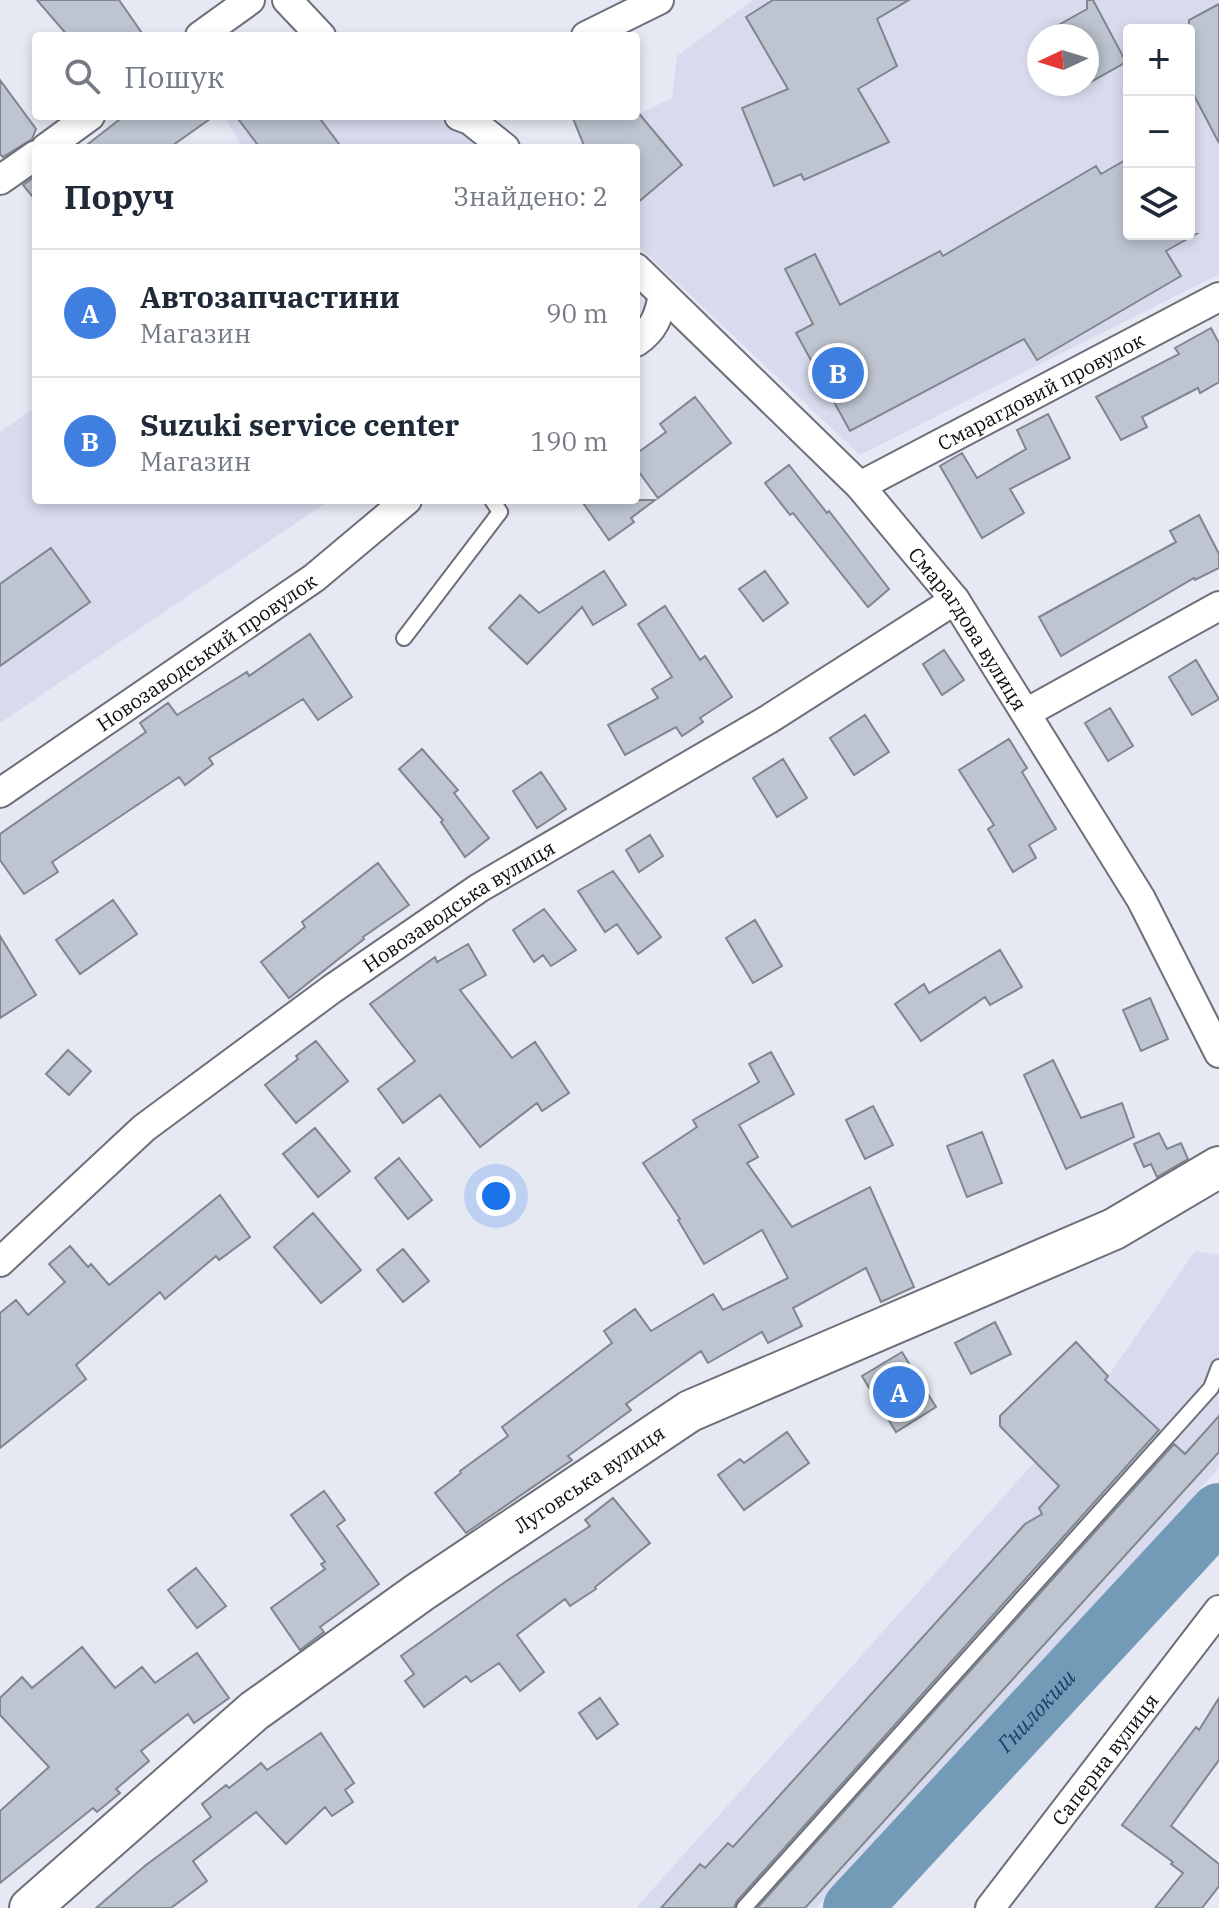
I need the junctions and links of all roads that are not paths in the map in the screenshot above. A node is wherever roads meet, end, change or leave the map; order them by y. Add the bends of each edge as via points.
1 (250, 0) edge
2 (287, 0) edge
3 (659, 0) edge
4 (206, 32) edge
5 (317, 32) edge
6 (594, 32) edge
7 (84, 120) edge
8 (472, 120) edge
9 (52, 144) edge
10 (500, 144) edge
11 (32, 158) edge
12 (0, 180) edge
13 (640, 272) edge
14 (663, 295) junction
15 (1219, 297) edge
16 (640, 340) edge
17 (860, 486) junction
18 (402, 504) edge
19 (495, 504) edge
20 (955, 600) junction
21 (1219, 606) edge
22 (404, 638) dead end
23 (1026, 713) junction
24 (0, 793) edge
25 (1219, 1053) edge
26 (1219, 1167) edge
27 (0, 1262) edge
28 (1219, 1367) edge
29 (1219, 1610) edge
30 (30, 1908) edge
31 (744, 1908) edge
32 (990, 1908) edge

1 - 4 street
2 - 5 street
3 - 6 street
7 - 9 street
8 - 10 street
11 - 12 street
13 - 14 street, Смарагдова вулиця
14 - 16 street via 660,315
14 - 17 street, Смарагдова вулиця
15 - 17 street, Смарагдовий провулок
17 - 20 street, Смарагдова вулиця
18 - 24 street, Новозаводський провулок via 314,578
19 - 22 lane via 500,512
20 - 23 street, Смарагдова вулиця
20 - 27 street, Новозаводська вулиця via 769,719 479,888 332,989 144,1128
21 - 23 street
23 - 25 street, Смарагдова вулиця via 1141,899
26 - 30 street, Луговська вулиця via 1114,1229 690,1411 254,1711
28 - 31 lane via 1211,1388
29 - 32 street, Саперна вулиця

